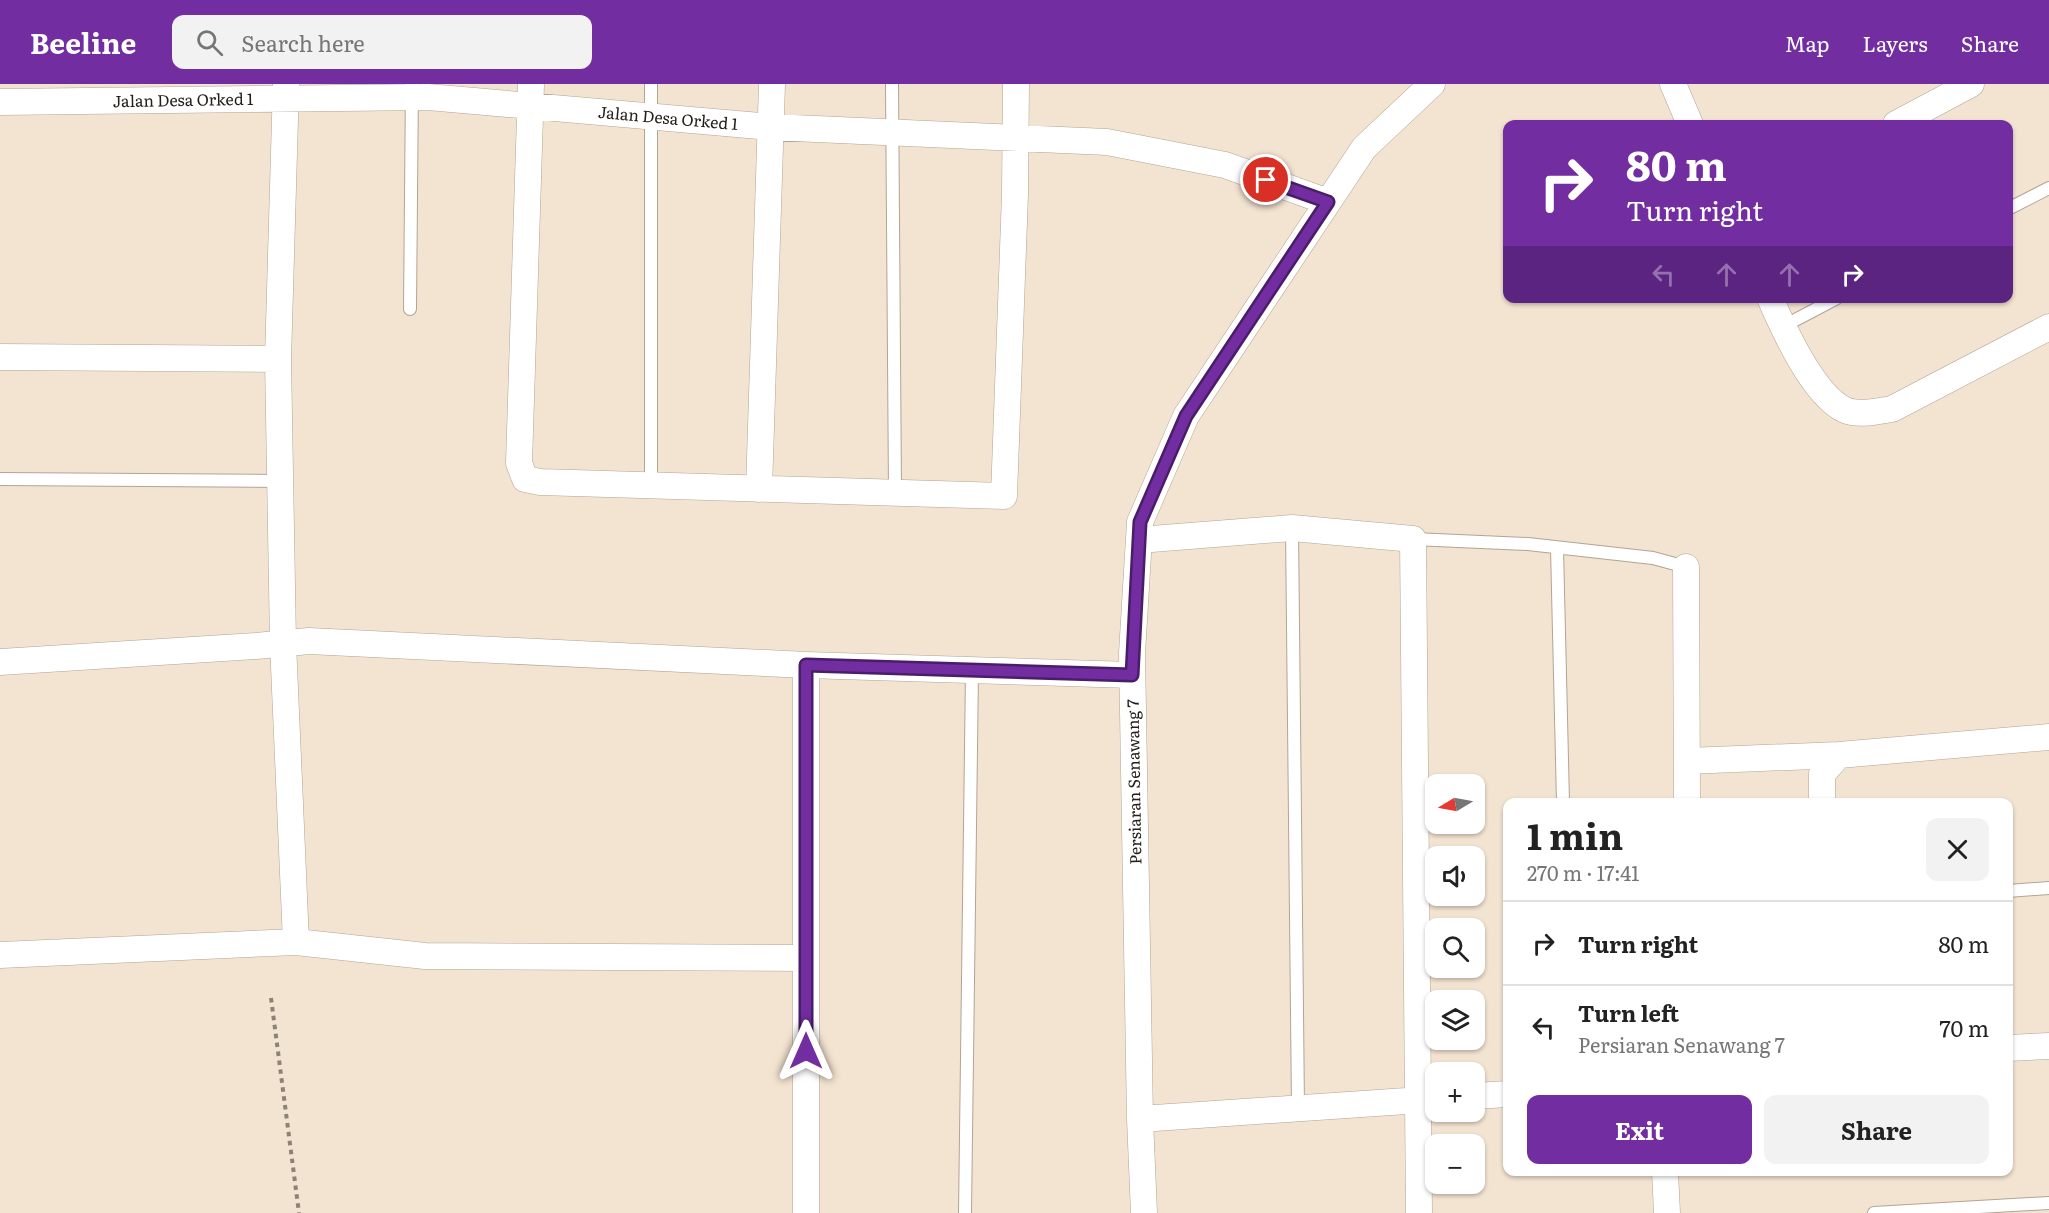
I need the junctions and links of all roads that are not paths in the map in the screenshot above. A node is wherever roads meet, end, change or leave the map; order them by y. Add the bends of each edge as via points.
1 (651, 84) edge
2 (772, 84) edge
3 (892, 84) edge
4 (1016, 84) edge
5 (1432, 84) edge
6 (1971, 84) edge
7 (1678, 86) edge
8 (286, 91) edge
9 (412, 91) edge
10 (176, 92) edge
11 (31, 93) edge
12 (531, 95) edge
13 (0, 102) edge
14 (651, 117) junction
15 (1689, 120) edge
16 (1904, 120) edge
17 (771, 127) junction
18 (891, 132) junction
19 (1016, 139) junction
20 (2049, 188) edge
21 (1328, 202) junction
22 (2013, 206) edge
23 (1772, 303) edge
24 (1828, 303) edge
25 (410, 309) dead end
26 (1782, 327) junction
27 (2049, 327) edge
28 (0, 357) edge
29 (278, 359) junction
30 (0, 479) edge
31 (280, 481) junction
32 (651, 486) junction
33 (759, 489) junction
34 (895, 493) junction
35 (1292, 528) junction
36 (1413, 538) junction
37 (1139, 540) junction
38 (1557, 548) junction
39 (1686, 567) joint
40 (283, 643) junction
41 (0, 662) edge
42 (806, 665) junction
43 (972, 671) junction
44 (1132, 675) junction
45 (2049, 737) edge
46 (1839, 755) junction
47 (1687, 761) junction
48 (1563, 798) edge
49 (1687, 798) edge
50 (1822, 798) edge
51 (2049, 888) edge
52 (2013, 891) edge
53 (296, 942) junction
54 (0, 954) edge
55 (806, 958) junction
56 (2049, 1046) edge
57 (2013, 1048) edge
58 (1426, 1062) edge
59 (1503, 1094) edge
60 (1485, 1095) edge
61 (1425, 1099) edge
62 (1298, 1108) junction
63 (1140, 1119) junction
64 (1425, 1122) edge
65 (1665, 1176) edge
66 (2049, 1203) edge
67 (806, 1213) edge
68 (965, 1213) edge
69 (1144, 1213) edge
70 (1419, 1213) edge
71 (1667, 1213) edge
72 (1874, 1213) edge

1 - 14 lane
2 - 17 street
3 - 18 lane
4 - 19 street
5 - 21 street, Persiaran Senawang 7 via 1364,148
6 - 16 street
7 - 15 street
8 - 9 street, Jalan Desa Orked 1
8 - 10 street, Jalan Desa Orked 1
8 - 29 street
9 - 12 street, Jalan Desa Orked 1
9 - 25 lane
10 - 11 street, Jalan Desa Orked 1
11 - 13 street, Jalan Desa Orked 1
12 - 14 street, Jalan Desa Orked 1
12 - 32 street via 519,463 525,479 540,482
14 - 17 street, Jalan Desa Orked 1
14 - 32 lane
17 - 18 street, Jalan Desa Orked 1
17 - 33 street
18 - 19 street, Jalan Desa Orked 1
18 - 34 lane
19 - 21 street, Jalan Desa Orked 1 via 1107,142 1225,165
19 - 34 street via 1004,496
20 - 22 lane
21 - 37 street, Persiaran Senawang 7 via 1186,416 1140,522
23 - 26 street
24 - 26 lane
26 - 27 street via 1826,396 1846,411 1869,412 1892,409
28 - 29 street
29 - 31 street
30 - 31 lane
31 - 40 street
32 - 33 street
33 - 34 street
35 - 36 street
35 - 37 street
35 - 62 lane
36 - 38 lane
36 - 58 street
37 - 44 street, Persiaran Senawang 7
38 - 39 lane via 1653,558
38 - 48 lane
39 - 47 street
40 - 41 street
40 - 42 street via 309,641
40 - 53 street
42 - 43 street
42 - 55 street
43 - 44 street
43 - 68 lane
44 - 63 street, Persiaran Senawang 7
45 - 46 street
46 - 47 street
46 - 50 street via 1822,774
47 - 49 street
51 - 52 lane
53 - 54 street
53 - 55 street via 425,956
55 - 67 street
56 - 57 street
59 - 60 street
61 - 62 street
62 - 63 street
63 - 69 street, Persiaran Senawang 7
64 - 70 street
65 - 71 street
66 - 72 lane

